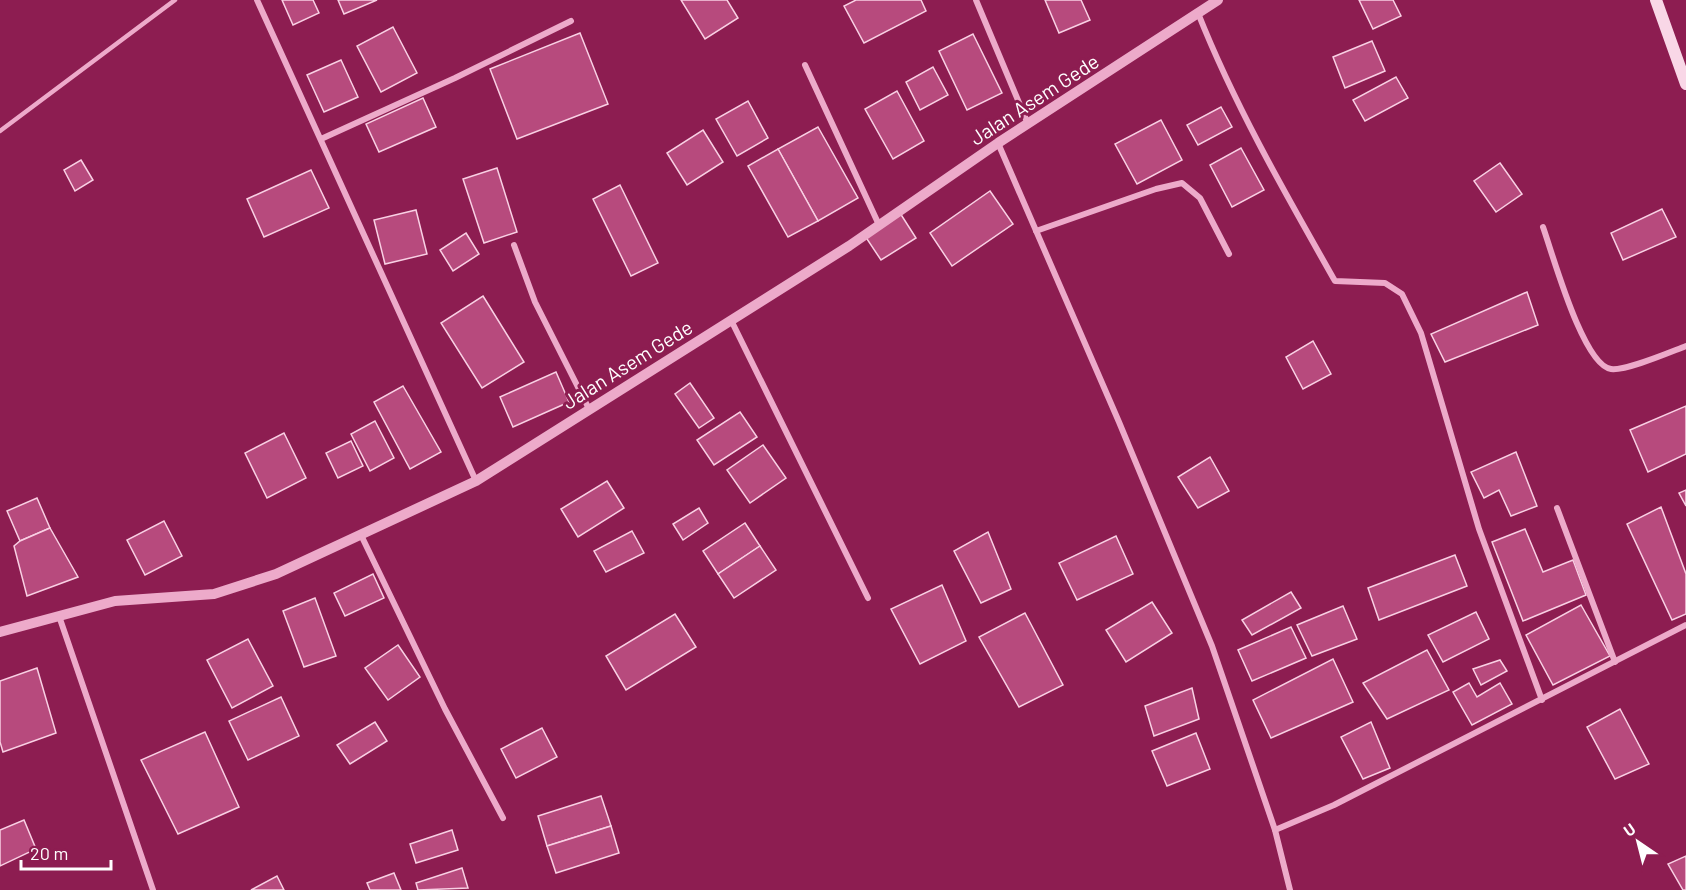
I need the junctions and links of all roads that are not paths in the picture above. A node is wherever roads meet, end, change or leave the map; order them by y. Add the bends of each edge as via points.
1 (175, 0) edge
2 (257, 0) edge
3 (976, 0) edge
4 (1218, 0) edge
5 (1656, 0) edge
6 (1198, 13) junction
7 (571, 21) dead end
8 (805, 65) dead end
9 (1686, 84) edge
10 (1029, 124) junction
11 (0, 131) edge
12 (321, 139) junction
13 (998, 143) junction
14 (879, 225) junction
15 (1543, 227) dead end
16 (1036, 231) junction
17 (514, 245) dead end
18 (1229, 254) dead end
19 (731, 321) junction
20 (1686, 346) edge
21 (589, 410) junction
22 (476, 481) junction
23 (1557, 508) dead end
24 (361, 535) junction
25 (867, 598) dead end
26 (59, 616) junction
27 (1686, 625) edge
28 (0, 632) edge
29 (1615, 662) junction
30 (1542, 700) junction
31 (503, 819) dead end
32 (1275, 830) junction
33 (153, 890) edge
34 (1290, 890) edge

1 - 11 lane
2 - 12 street
3 - 10 street
4 - 6 street, Jalan Asem Gede
5 - 9 main road
6 - 10 street, Jalan Asem Gede
6 - 30 street via 1220,68 1335,280 1386,283 1402,294 1420,333 1479,529
7 - 12 street
8 - 14 street
10 - 13 street, Jalan Asem Gede
12 - 22 street
13 - 14 street, Jalan Asem Gede
13 - 16 street
14 - 19 street, Jalan Asem Gede
15 - 20 street via 1582,338 1597,362 1611,369
16 - 18 street via 1182,183 1200,198
16 - 32 street via 1212,646
17 - 21 street via 535,302
19 - 21 street, Jalan Asem Gede
19 - 25 street
21 - 22 street, Jalan Asem Gede
22 - 24 street, Jalan Asem Gede
23 - 29 street
24 - 26 street, Jalan Asem Gede via 276,574 214,594 115,601
24 - 31 street
26 - 28 street, Jalan Asem Gede
26 - 33 street
27 - 29 street
29 - 30 street
30 - 32 street via 1334,805
32 - 34 street

